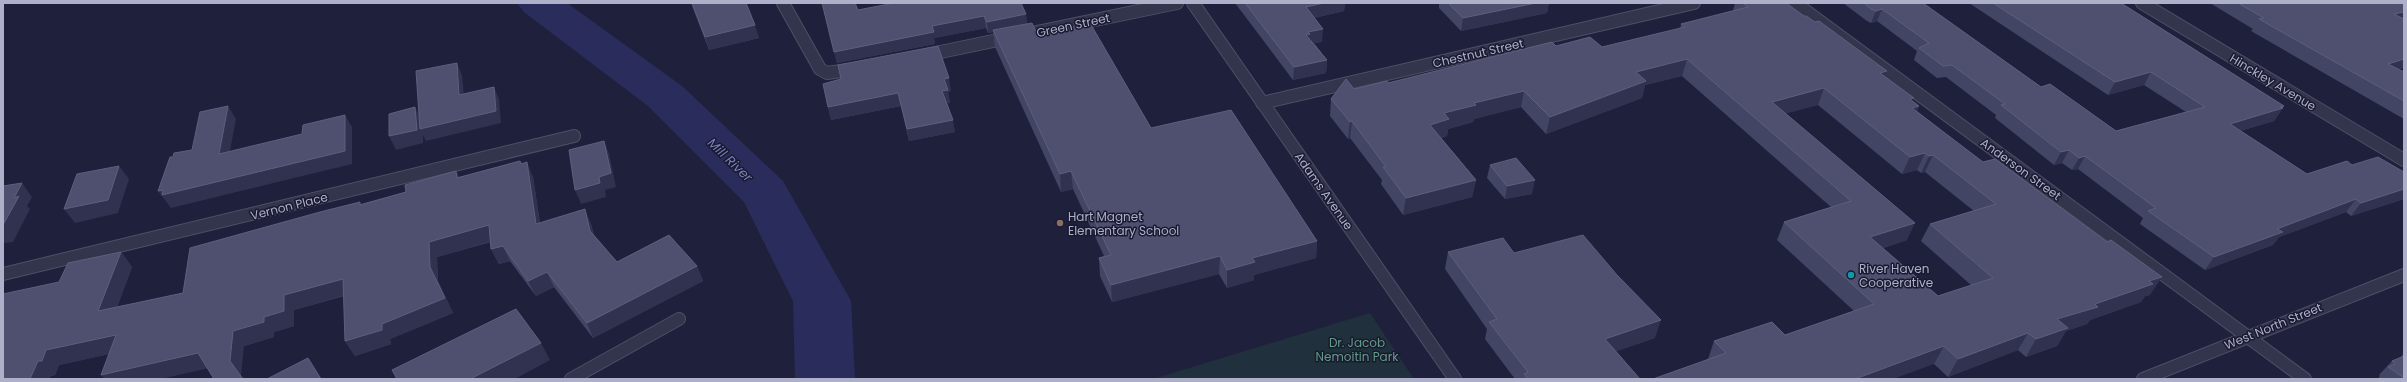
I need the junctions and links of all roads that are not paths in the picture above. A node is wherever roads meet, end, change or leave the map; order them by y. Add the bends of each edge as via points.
1 (783, 3) edge
2 (1177, 3) edge
3 (1193, 3) edge
4 (1694, 3) edge
5 (1795, 3) edge
6 (2142, 3) edge
7 (918, 57) edge
8 (866, 67) edge
9 (1262, 103) junction
10 (574, 136) dead end
11 (2404, 160) edge
12 (3, 274) edge
13 (2404, 275) edge
14 (679, 319) dead end
15 (2247, 336) junction
16 (571, 379) edge
17 (1455, 379) edge
18 (2144, 379) edge
19 (2305, 379) edge

1 - 8 street via 817,67 827,72
2 - 7 street, Green Street
3 - 9 street, Adams Avenue
4 - 9 street, Chestnut Street
5 - 15 street, Anderson Street
6 - 11 street, Hinckley Avenue
9 - 17 street, Adams Avenue
10 - 12 street, Vernon Place
13 - 15 street, West North Street
14 - 16 street
15 - 18 street, West North Street
15 - 19 street, Anderson Street

